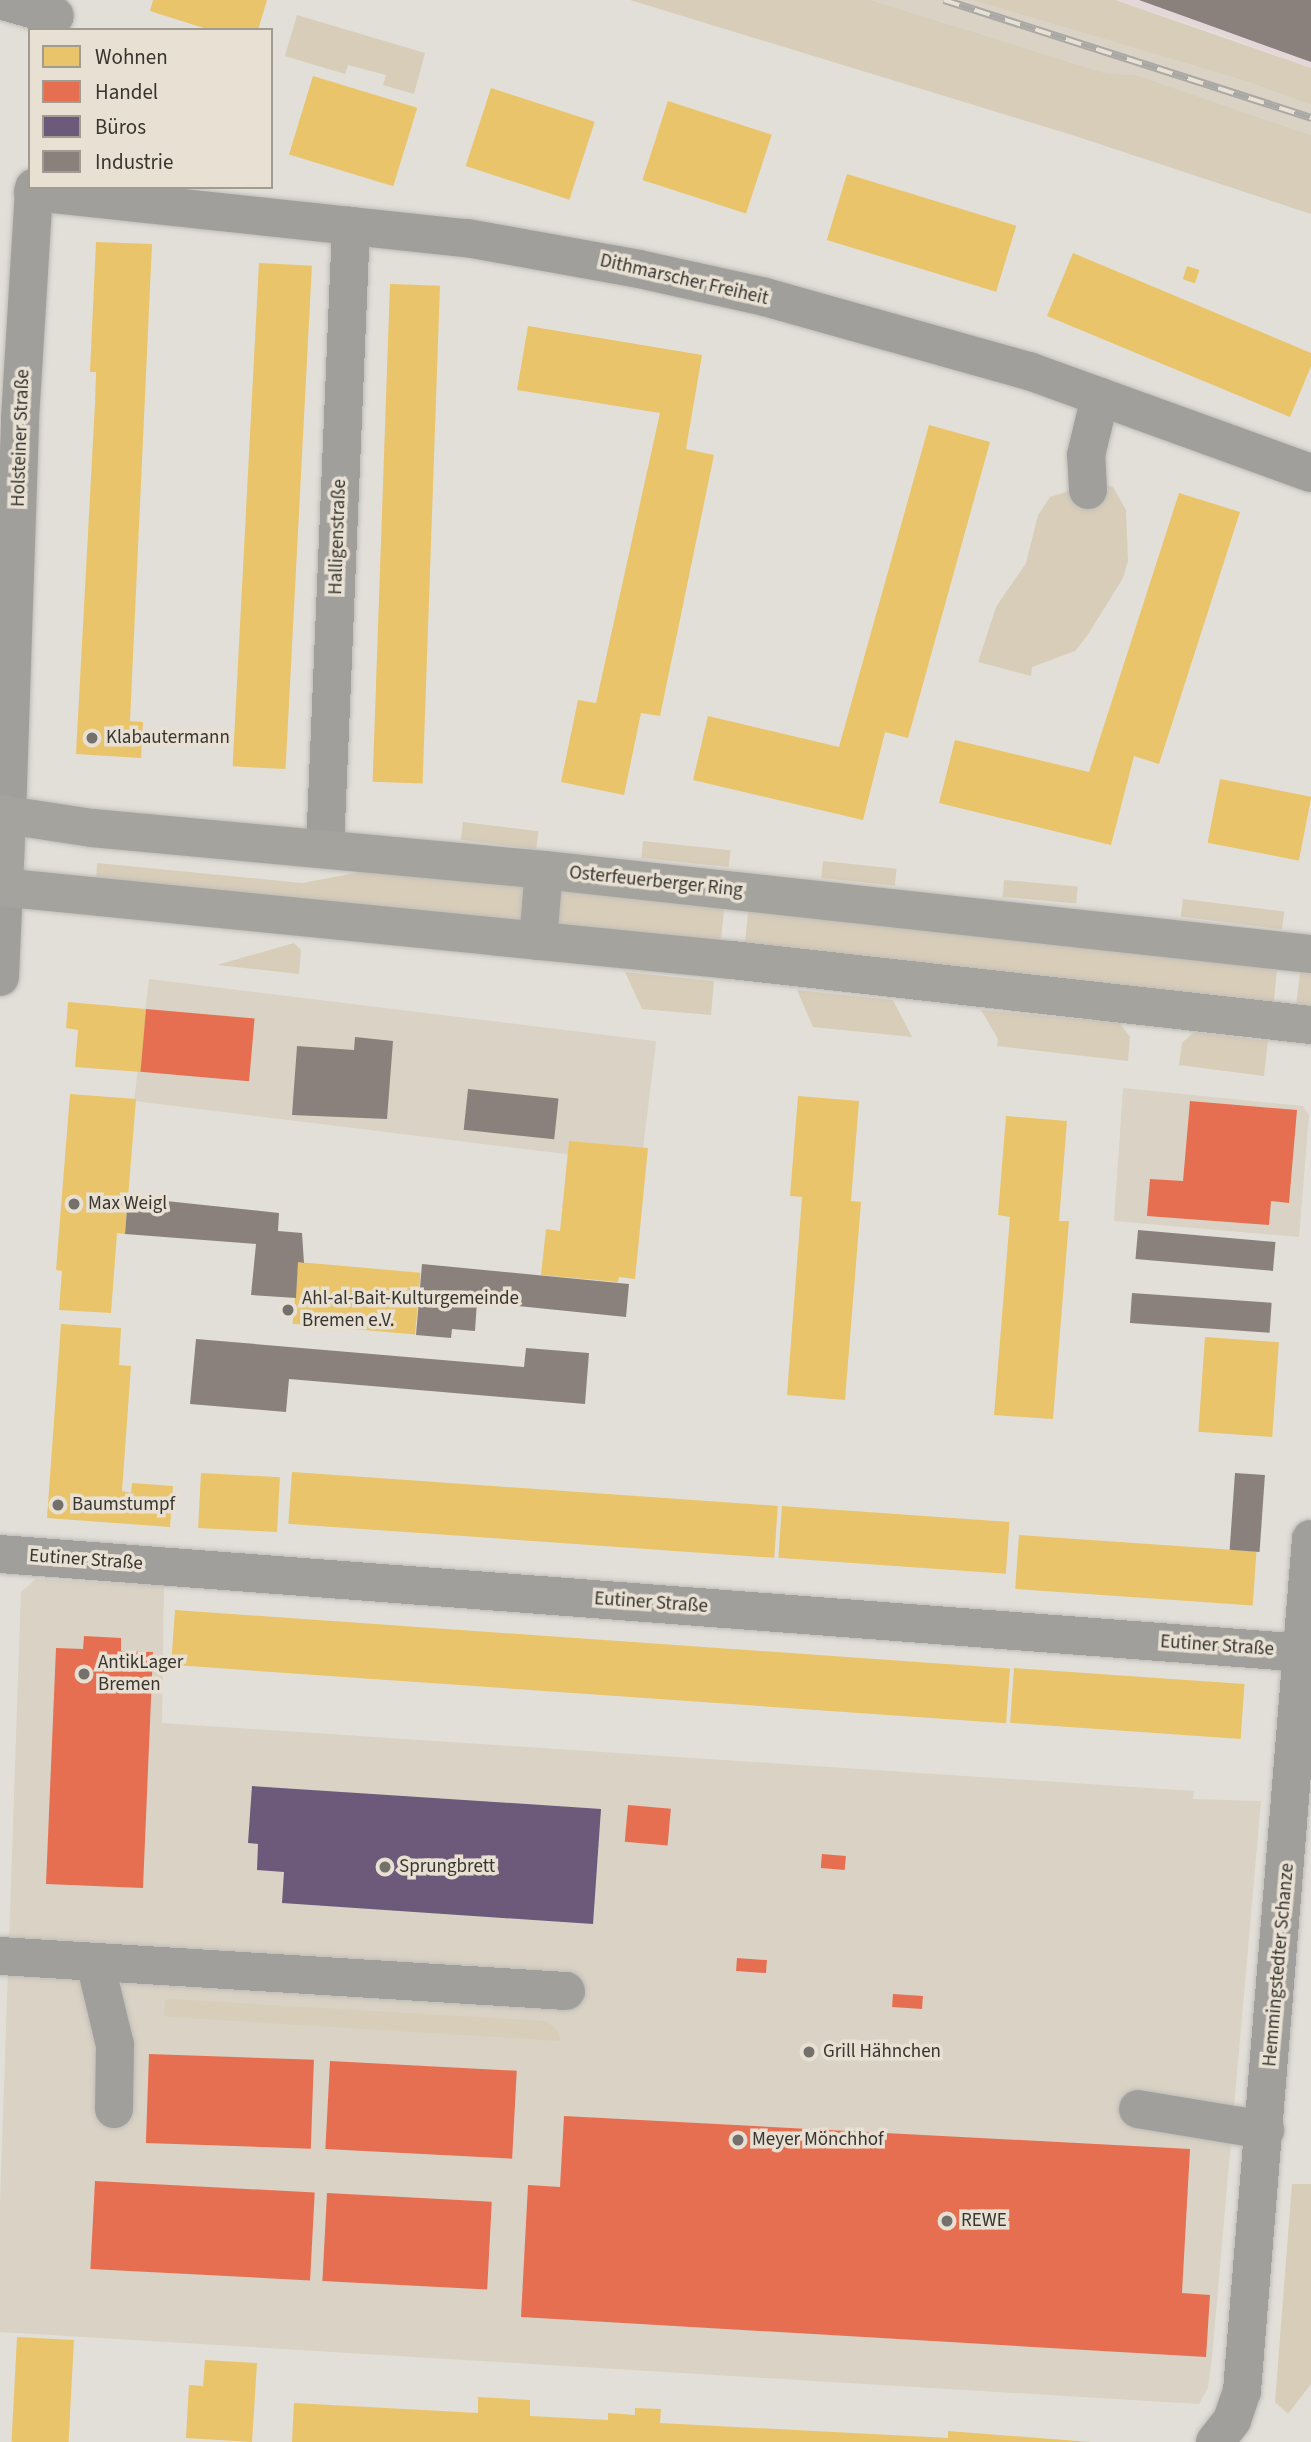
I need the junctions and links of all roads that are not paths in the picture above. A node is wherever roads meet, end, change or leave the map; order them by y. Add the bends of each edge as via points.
1 (0, 0) edge
2 (57, 15) edge
3 (34, 189) edge
4 (351, 226) junction
5 (1100, 397) junction
6 (10, 418) edge
7 (1311, 473) edge
8 (1088, 490) dead end
9 (4, 814) edge
10 (325, 849) junction
11 (544, 870) junction
12 (2, 887) edge
13 (538, 941) junction
14 (1311, 954) edge
15 (0, 977) edge
16 (1311, 1025) edge
17 (1311, 1539) edge
18 (0, 1554) edge
19 (1303, 1653) junction
20 (0, 1956) edge
21 (95, 1962) junction
22 (566, 1991) dead end
23 (114, 2109) dead end
24 (1138, 2109) dead end
25 (1265, 2130) junction
26 (1215, 2442) edge

1 - 2 street
3 - 4 street, Dithmarscher Freiheit
3 - 6 street, Holsteiner Straße
4 - 5 street, Dithmarscher Freiheit via 582,257 765,297 1029,371
4 - 10 street, Halligenstraße
5 - 7 street, Dithmarscher Freiheit
5 - 8 street via 1086,455
6 - 9 street, Holsteiner Straße
9 - 10 main road, Osterfeuerberger Ring via 92,828
9 - 12 main road
10 - 11 main road, Osterfeuerberger Ring
11 - 13 main road
11 - 14 main road, Osterfeuerberger Ring
12 - 13 main road
12 - 15 street
13 - 16 main road
17 - 19 street, Hemmingstedter Schanze
18 - 19 street, Eutiner Straße
19 - 25 street, Hemmingstedter Schanze
20 - 21 street
21 - 22 street
21 - 23 street via 115,2045
24 - 25 street
25 - 26 street, Hemmingstedter Schanze via 1242,2391 1232,2420

